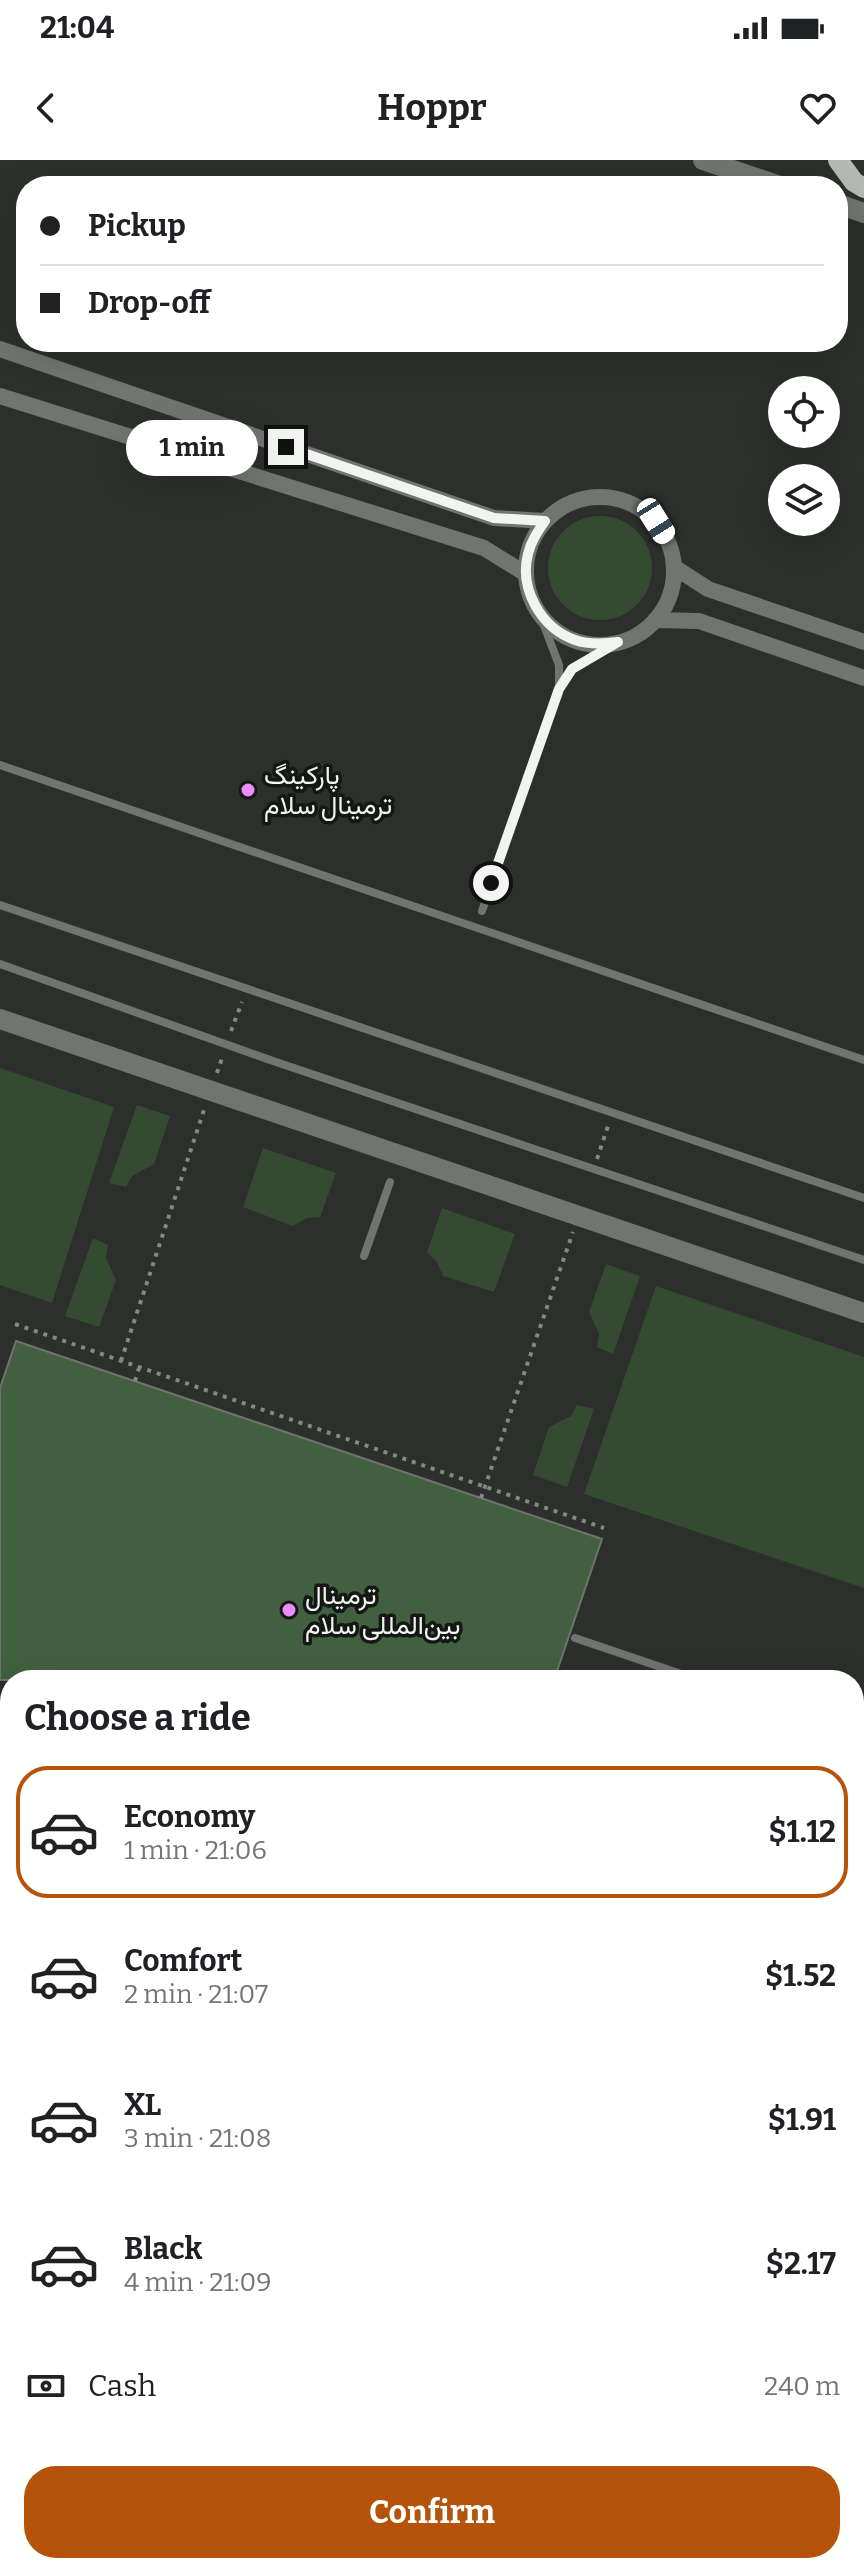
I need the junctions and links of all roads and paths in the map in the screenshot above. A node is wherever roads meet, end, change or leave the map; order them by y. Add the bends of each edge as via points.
1 (703, 160) edge
2 (838, 160) edge
3 (750, 176) edge
4 (864, 188) edge
5 (0, 349) edge
6 (0, 396) edge
7 (545, 521) junction
8 (674, 567) junction
9 (526, 574) junction
10 (540, 615) junction
11 (655, 620) junction
12 (618, 642) junction
13 (864, 642) edge
14 (864, 678) edge
15 (559, 689) junction
16 (0, 765) edge
17 (0, 905) edge
18 (482, 911) dead end
19 (0, 964) edge
20 (246, 988) junction
21 (0, 1019) edge
22 (227, 1044) junction
23 (864, 1060) edge
24 (210, 1090) junction
25 (612, 1112) junction
26 (594, 1169) junction
27 (390, 1182) dead end
28 (864, 1198) edge
29 (578, 1216) junction
30 (364, 1256) dead end
31 (864, 1260) edge
32 (864, 1313) edge
33 (15, 1324) dead end
34 (121, 1361) junction
35 (139, 1367) junction
36 (135, 1381) dead end
37 (486, 1487) junction
38 (481, 1498) dead end
39 (604, 1528) dead end
40 (575, 1638) dead end
41 (669, 1670) edge

1 - 3 street
2 - 4 main road
5 - 7 street via 494,518
6 - 9 street via 484,548
7 - 8 street via 564,505 588,497 613,497 656,521 669,542
7 - 9 street via 527,555
8 - 11 street via 673,586
8 - 13 street via 708,589
9 - 10 street
10 - 12 street via 575,640
10 - 15 lane via 559,665
11 - 12 street
11 - 14 street via 699,621
12 - 15 lane via 572,669
15 - 18 lane
16 - 23 lane
17 - 20 lane
19 - 22 lane
20 - 22 path
20 - 25 lane
21 - 24 street
22 - 24 path
22 - 26 lane
24 - 29 street
24 - 34 path
25 - 26 path
25 - 28 lane
26 - 31 lane
27 - 30 lane
29 - 32 street
29 - 37 path
33 - 34 path
34 - 35 path
35 - 36 path
35 - 37 path
37 - 38 path
37 - 39 path
40 - 41 lane

